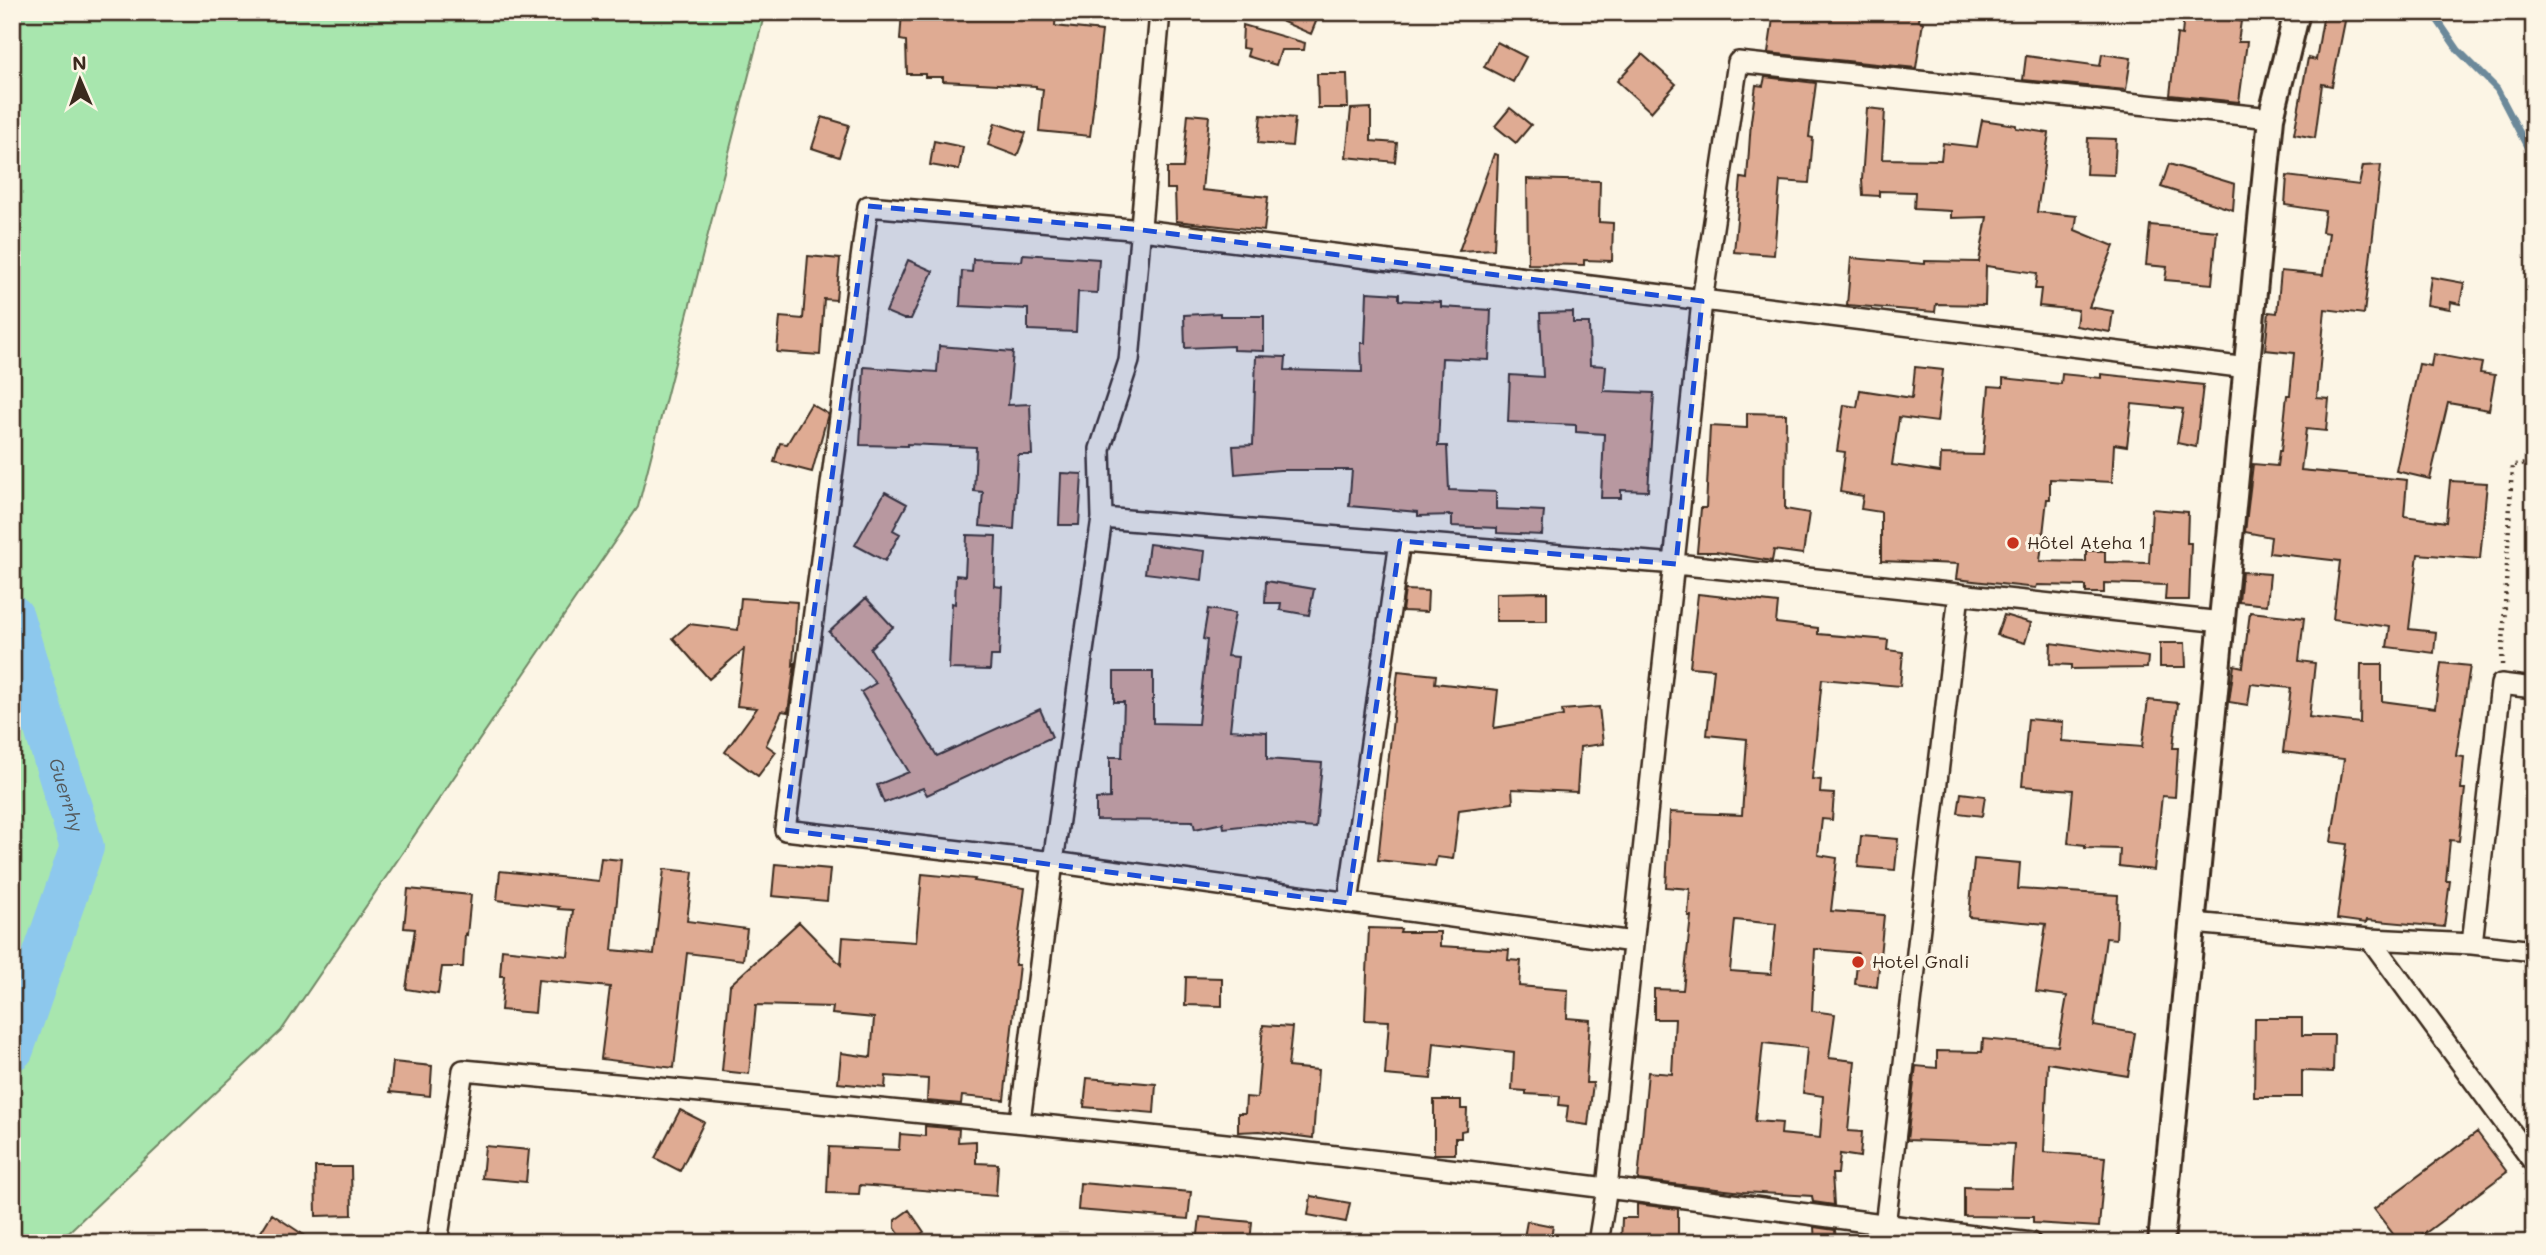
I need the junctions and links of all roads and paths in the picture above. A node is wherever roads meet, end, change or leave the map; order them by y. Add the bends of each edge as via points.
1 (1160, 12) edge
2 (2297, 12) edge
3 (2271, 118) junction
4 (1142, 230) junction
5 (1702, 302) junction
6 (2246, 368) junction
7 (2534, 464) edge
8 (1102, 518) junction
9 (1400, 541) junction
10 (1676, 564) junction
11 (1959, 594) junction
12 (2222, 622) junction
13 (2501, 684) junction
14 (2534, 688) edge
15 (1054, 862) junction
16 (1348, 903) junction
17 (2193, 923) junction
18 (2370, 939) junction
19 (1633, 942) junction
20 (2472, 944) junction
21 (2534, 951) edge
22 (1020, 1121) junction
23 (2534, 1163) edge
24 (1607, 1188) junction
25 (1884, 1234) edge
26 (437, 1243) edge
27 (1598, 1243) edge
28 (2031, 1243) edge
29 (2161, 1243) edge

1 - 4 street
2 - 3 street
3 - 5 street via 1738,62
3 - 6 street
4 - 5 street
4 - 8 street via 1129,361 1100,449
4 - 15 street via 868,206 785,830
5 - 6 street
5 - 10 street
6 - 12 street
7 - 13 path via 2512,465
8 - 9 street
8 - 15 street
9 - 10 street
9 - 16 street
10 - 11 street
10 - 19 street
11 - 12 street
11 - 25 street
12 - 17 street
13 - 14 street
13 - 20 street
15 - 16 street
15 - 22 street
16 - 19 street
17 - 18 street
17 - 29 street
18 - 20 street
18 - 23 street
19 - 24 street
20 - 21 street
22 - 24 street
22 - 26 street via 463,1070
24 - 25 street
24 - 27 street
25 - 28 street

